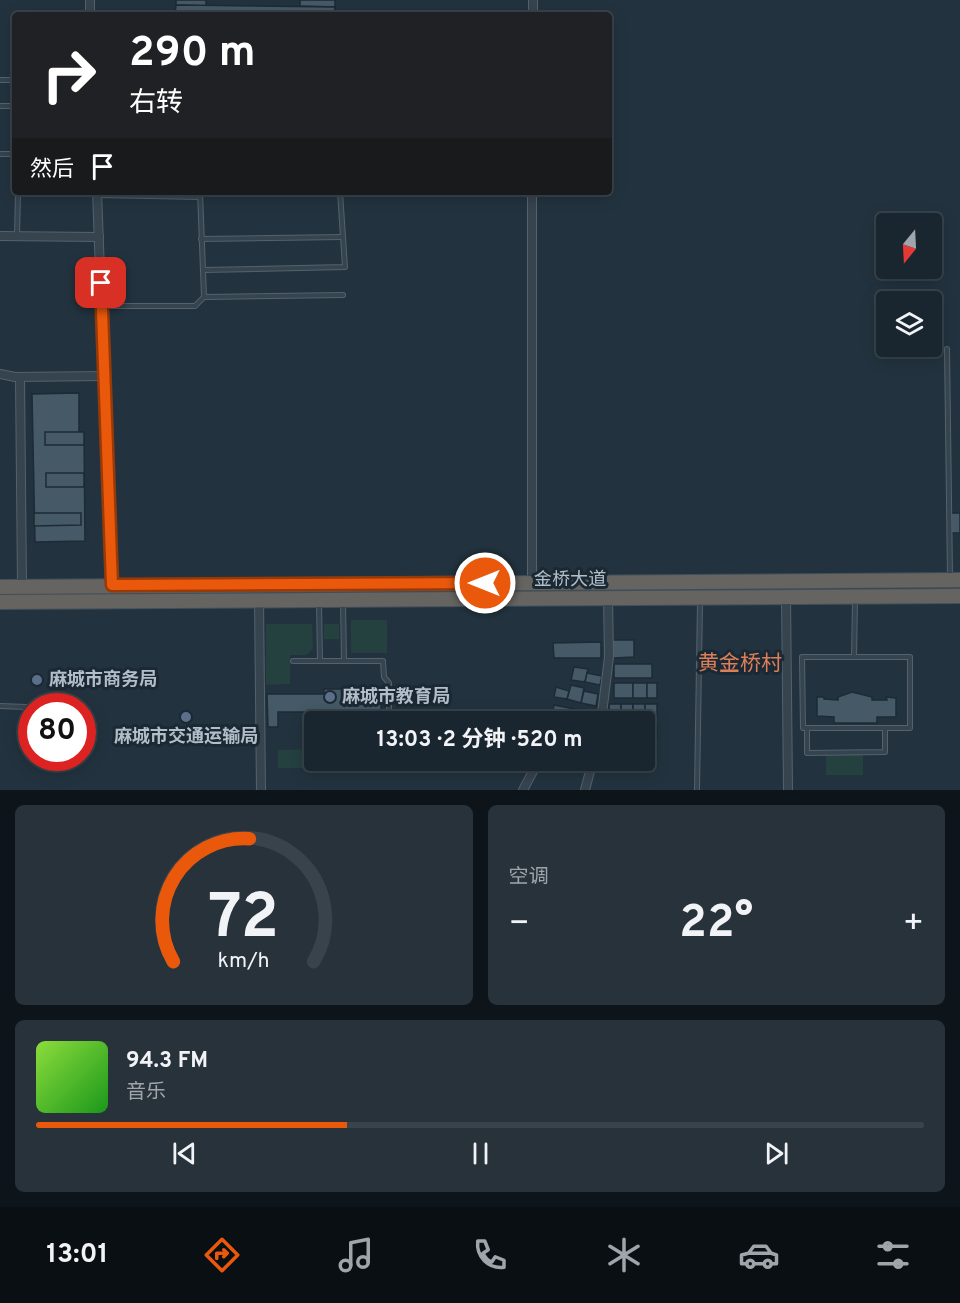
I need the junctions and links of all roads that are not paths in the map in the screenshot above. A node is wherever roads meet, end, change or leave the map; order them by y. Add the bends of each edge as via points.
1 (18, 195) edge
2 (97, 195) edge
3 (200, 195) edge
4 (340, 195) edge
5 (532, 195) edge
6 (0, 236) edge
7 (18, 236) junction
8 (99, 237) junction
9 (343, 237) junction
10 (201, 239) junction
11 (203, 270) junction
12 (344, 295) dead end
13 (204, 297) junction
14 (102, 306) junction
15 (947, 349) dead end
16 (0, 374) edge
17 (104, 376) junction
18 (20, 377) junction
19 (955, 580) edge
20 (532, 582) junction
21 (112, 585) junction
22 (22, 586) junction
23 (0, 587) edge
24 (786, 596) junction
25 (855, 596) junction
26 (960, 596) edge
27 (608, 597) junction
28 (700, 597) junction
29 (259, 599) junction
30 (319, 599) junction
31 (343, 599) junction
32 (0, 602) edge
33 (854, 657) junction
34 (293, 661) dead end
35 (320, 661) junction
36 (344, 661) junction
37 (0, 706) edge
38 (18, 707) edge
39 (389, 711) edge
40 (602, 711) edge
41 (807, 728) junction
42 (885, 728) junction
43 (533, 771) edge
44 (590, 771) edge
45 (261, 790) edge
46 (523, 790) edge
47 (585, 790) edge
48 (697, 790) edge
49 (789, 790) edge

1 - 7 lane
2 - 8 street
3 - 10 lane
4 - 9 lane
5 - 20 street
6 - 7 street
7 - 8 street
8 - 14 street
9 - 10 lane
9 - 11 lane via 345,267
10 - 11 lane
11 - 13 lane
12 - 13 lane
13 - 14 lane via 195,306
14 - 17 street
15 - 19 lane
16 - 18 street
17 - 18 street
17 - 21 street
18 - 22 street
19 - 20 highway, 金桥大道
20 - 21 highway, 金桥大道
21 - 22 highway, 金桥大道
22 - 23 highway, 金桥大道
24 - 25 highway, 金桥大道
24 - 28 highway, 金桥大道
24 - 49 street
25 - 26 highway, 金桥大道
25 - 33 lane
27 - 28 highway, 金桥大道
27 - 31 highway, 金桥大道
27 - 40 street via 609,657
28 - 48 lane
29 - 30 highway, 金桥大道
29 - 32 highway, 金桥大道
29 - 45 street
30 - 31 highway, 金桥大道
30 - 35 lane
31 - 36 lane
33 - 41 lane via 802,657 803,728
33 - 42 lane via 910,657 910,728
34 - 35 lane
35 - 36 lane
36 - 39 lane via 383,661 384,677 389,683
37 - 38 lane
41 - 42 lane
41 - 42 lane via 807,753 863,753 885,752
43 - 46 street
44 - 47 street

